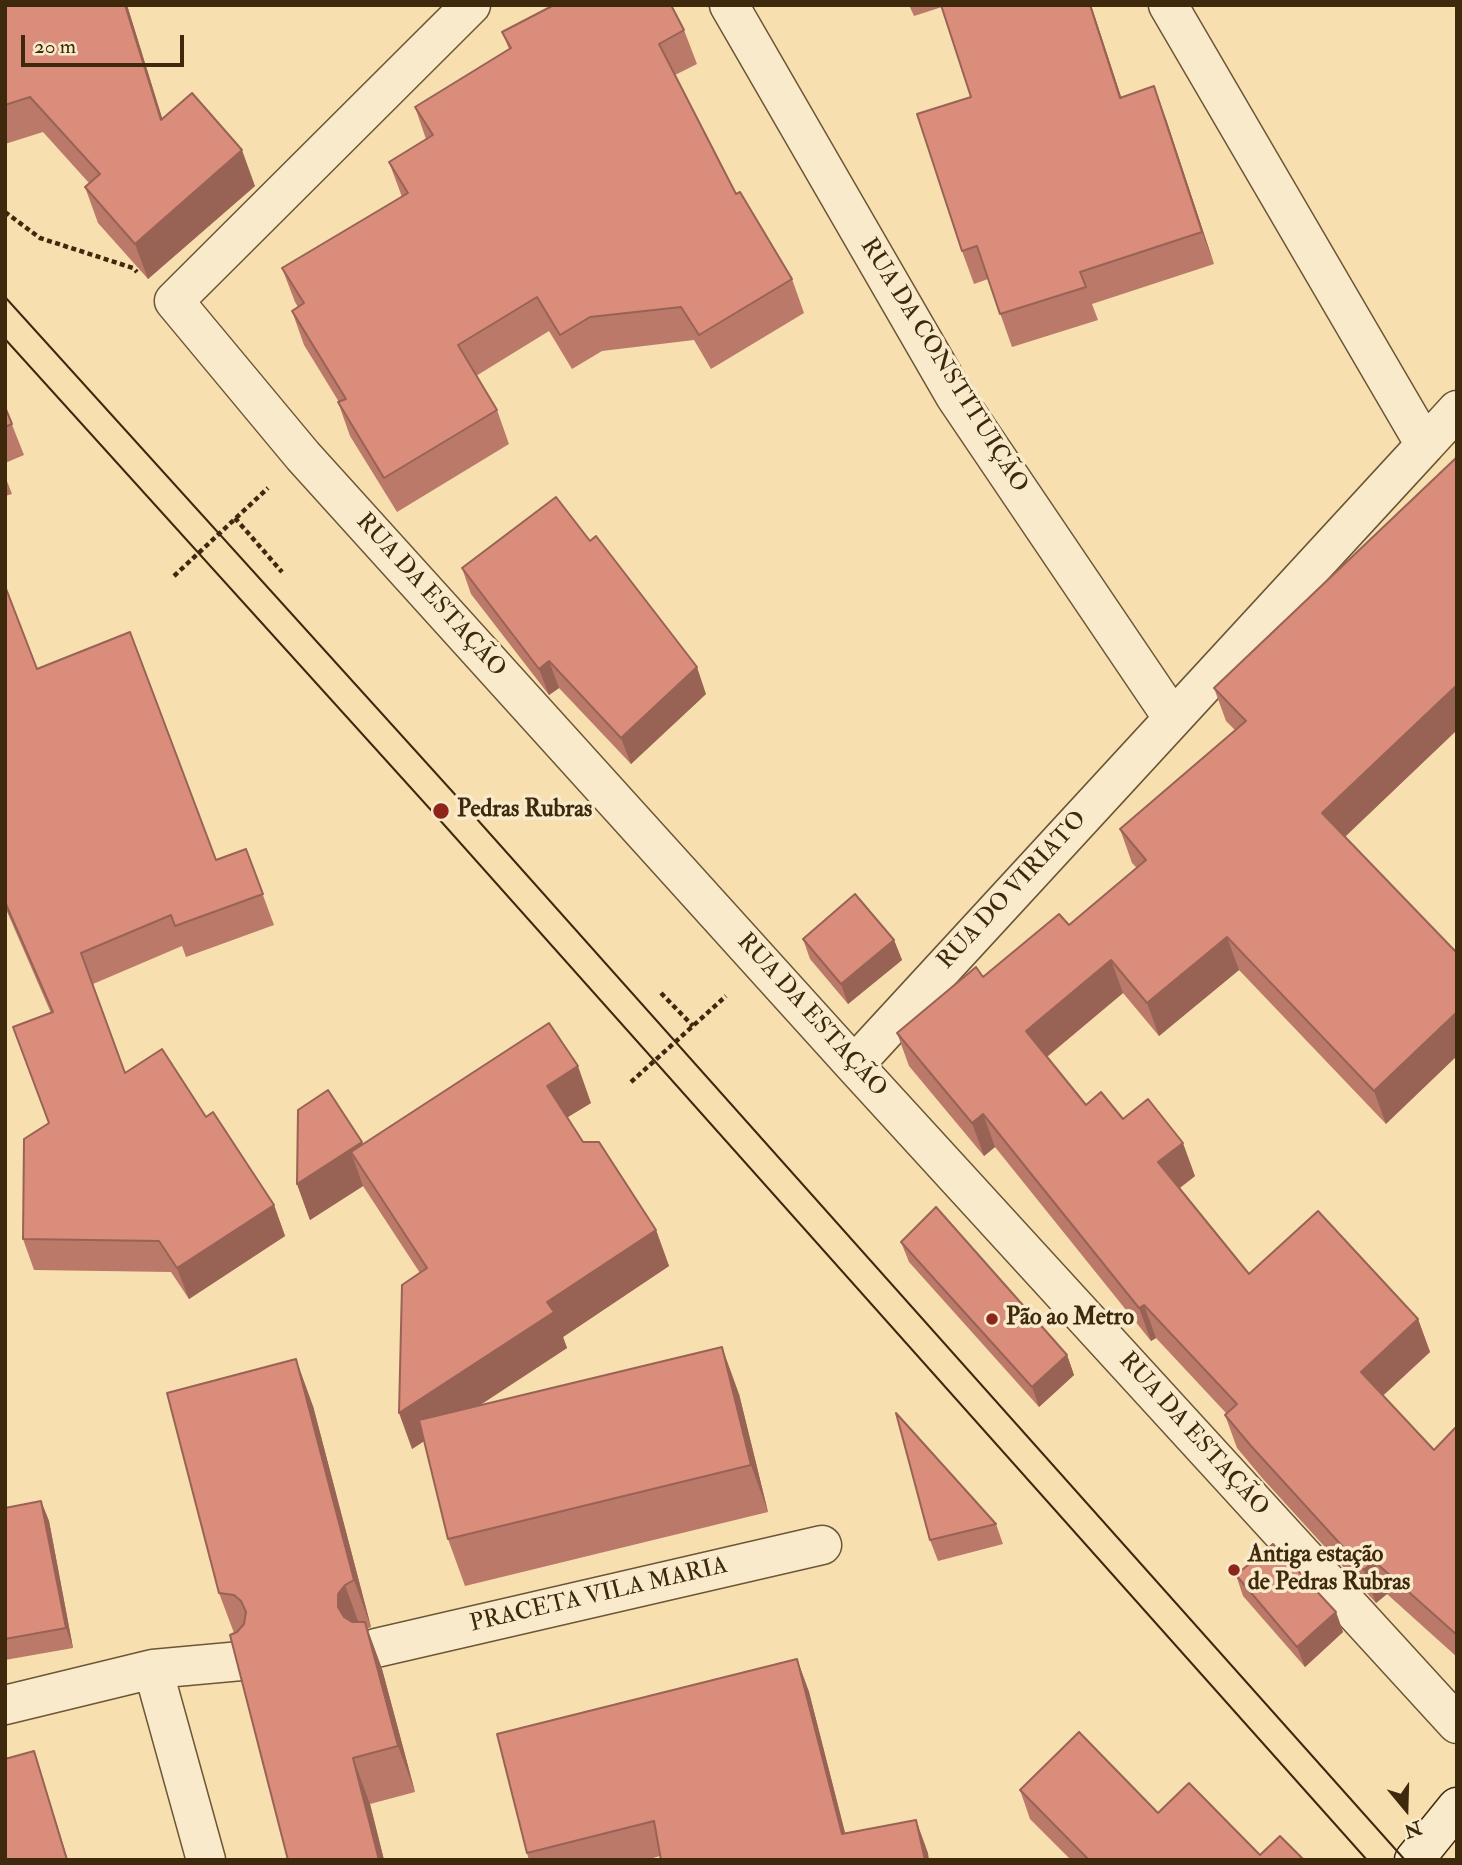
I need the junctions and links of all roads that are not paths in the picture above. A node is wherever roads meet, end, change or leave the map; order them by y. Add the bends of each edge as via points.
1 (471, 5) edge
2 (729, 5) edge
3 (1168, 5) edge
4 (1457, 410) edge
5 (1425, 445) junction
6 (1172, 717) junction
7 (854, 1065) junction
8 (822, 1545) dead end
9 (376, 1648) dead end
10 (241, 1661) edge
11 (152, 1669) junction
12 (5, 1705) edge
13 (1457, 1724) edge
14 (1457, 1807) edge
15 (205, 1860) edge
16 (1414, 1860) edge

1 - 7 street, RUA DA ESTAÇÃO via 174,301 303,456
2 - 6 street, RUA DA CONSTITUIÇÃO via 955,396
3 - 5 street
4 - 5 street, RUA DO VIRIATO
5 - 6 street, RUA DO VIRIATO
6 - 7 street, RUA DO VIRIATO
7 - 13 street, RUA DA ESTAÇÃO
8 - 9 street, PRACETA VILA MARIA
10 - 11 street
11 - 12 street
11 - 15 street
14 - 16 street

